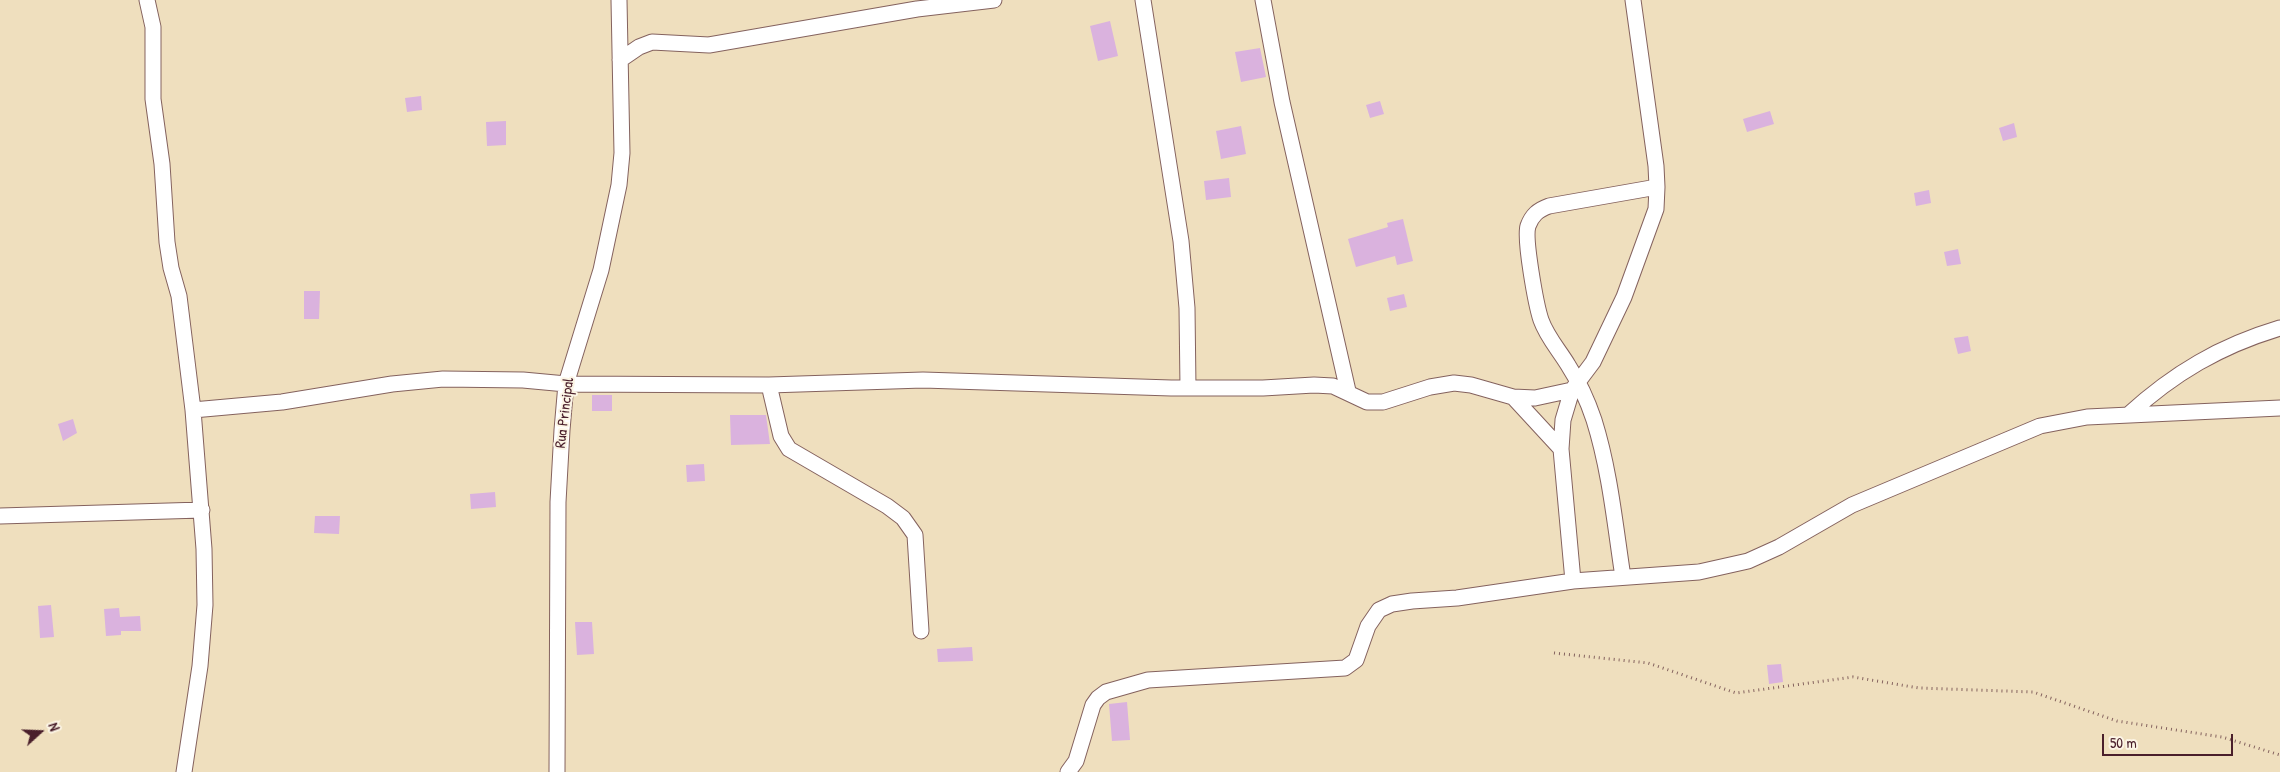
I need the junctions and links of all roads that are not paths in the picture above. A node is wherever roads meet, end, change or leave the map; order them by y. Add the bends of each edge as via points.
1 (147, 0) edge
2 (619, 0) edge
3 (994, 0) edge
4 (1143, 0) edge
5 (1263, 0) edge
6 (1633, 0) edge
7 (620, 60) junction
8 (1658, 188) junction
9 (2280, 328) edge
10 (566, 384) junction
11 (769, 385) junction
12 (1575, 387) junction
13 (1188, 388) junction
14 (1348, 392) junction
15 (1513, 397) junction
16 (2280, 408) edge
17 (193, 410) junction
18 (2128, 415) junction
19 (1561, 449) junction
20 (202, 510) junction
21 (0, 516) edge
22 (1623, 577) junction
23 (1574, 581) junction
24 (921, 631) dead end
25 (184, 772) edge
26 (557, 772) edge
27 (1068, 772) edge

1 - 17 street via 153,27 153,99 162,164 167,242 179,296
2 - 7 street, Rua Principal
3 - 7 street via 917,9 709,45 652,42
4 - 13 street via 1181,241 1187,308
5 - 14 street via 1282,102
6 - 8 street
7 - 10 street, Rua Principal via 622,153 619,185 601,270
8 - 12 street via 1656,209 1624,297 1593,362
8 - 12 street via 1549,206 1531,218 1527,228 1541,319
9 - 18 street via 2218,350 2152,393
10 - 11 street
10 - 17 street via 443,379 282,402
10 - 26 street, Rua Principal via 558,502
11 - 13 street via 923,380
11 - 24 street via 781,436 788,449 887,506 903,518 915,535
12 - 15 street via 1535,398
12 - 19 street via 1563,420
12 - 22 street via 1593,418 1604,457
13 - 14 street via 1314,385 1333,386
14 - 15 street via 1367,402 1383,402 1454,383
15 - 19 street
16 - 18 street
17 - 20 street
18 - 22 street via 2087,417 2040,426 1852,506 1748,561 1699,572
19 - 23 street
20 - 21 street
20 - 25 street via 205,605 200,666
22 - 23 street
23 - 27 street via 1392,604 1379,610 1368,626 1356,660 1345,668 1148,680 1113,689 1092,705 1076,761

